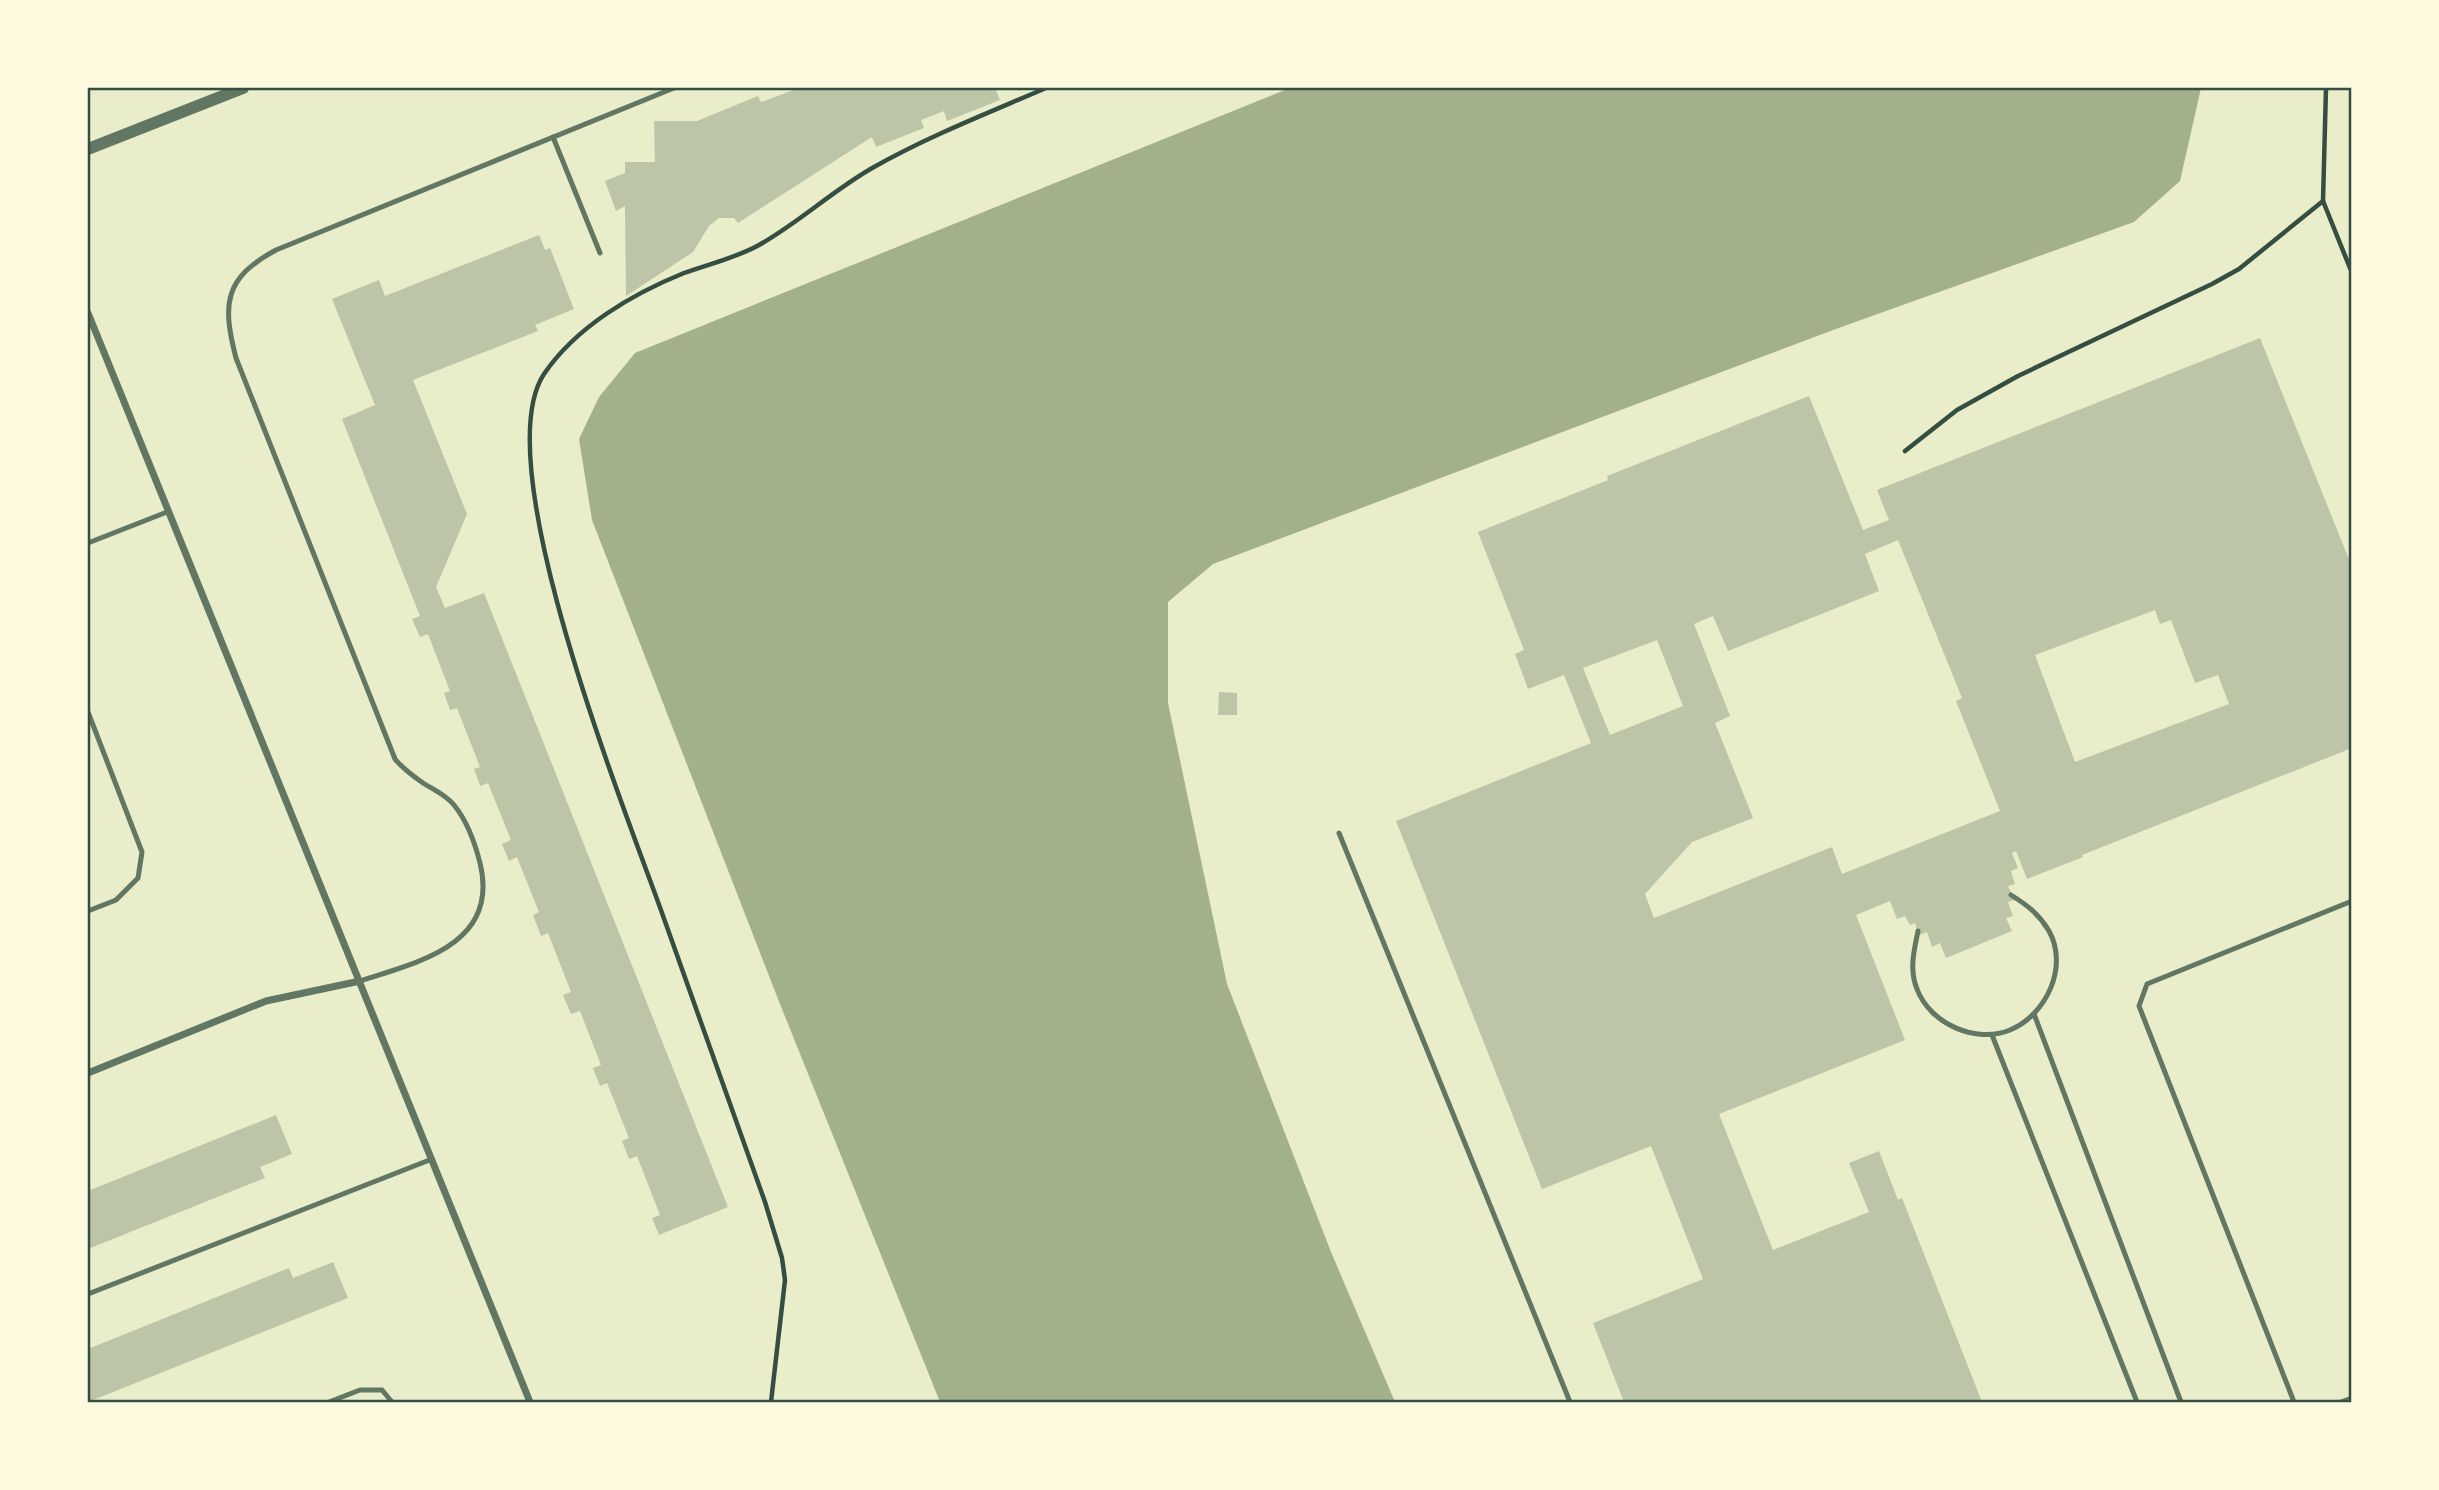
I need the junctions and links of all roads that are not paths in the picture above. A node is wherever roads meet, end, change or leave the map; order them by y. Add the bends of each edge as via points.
1 (243, 88) edge
2 (674, 88) edge
3 (553, 137) junction
4 (88, 149) edge
5 (600, 253) dead end
6 (88, 313) edge
7 (167, 512) junction
8 (88, 543) edge
9 (88, 712) edge
10 (1339, 832) dead end
11 (2011, 895) dead end
12 (2351, 901) edge
13 (88, 911) edge
14 (1918, 931) dead end
15 (360, 981) junction
16 (2034, 1014) junction
17 (1992, 1035) junction
18 (88, 1073) edge
19 (432, 1159) junction
20 (88, 1294) edge
21 (2351, 1398) edge
22 (329, 1402) edge
23 (392, 1402) edge
24 (530, 1402) edge
25 (1570, 1402) edge
26 (2137, 1402) edge
27 (2181, 1402) edge
28 (2294, 1402) edge
29 (2341, 1402) edge

1 - 4 street
2 - 3 lane
3 - 5 lane
3 - 15 lane via 276,250 244,270 228,307 236,358 395,759 452,802 470,833 483,875 478,914 459,939 431,956
6 - 7 street
7 - 8 lane
7 - 15 street
9 - 13 lane via 142,852 138,878 116,900
10 - 25 lane
11 - 16 lane via 2035,911 2051,934 2056,962 2051,990
12 - 28 lane via 2147,984 2139,1006
14 - 17 lane via 1912,962 1917,990 1933,1013 1956,1029
15 - 18 street via 266,1002
15 - 19 street
16 - 17 lane via 2012,1029
16 - 27 lane
17 - 26 lane
19 - 20 lane
19 - 24 street
21 - 29 lane
22 - 23 lane via 360,1390 382,1390

